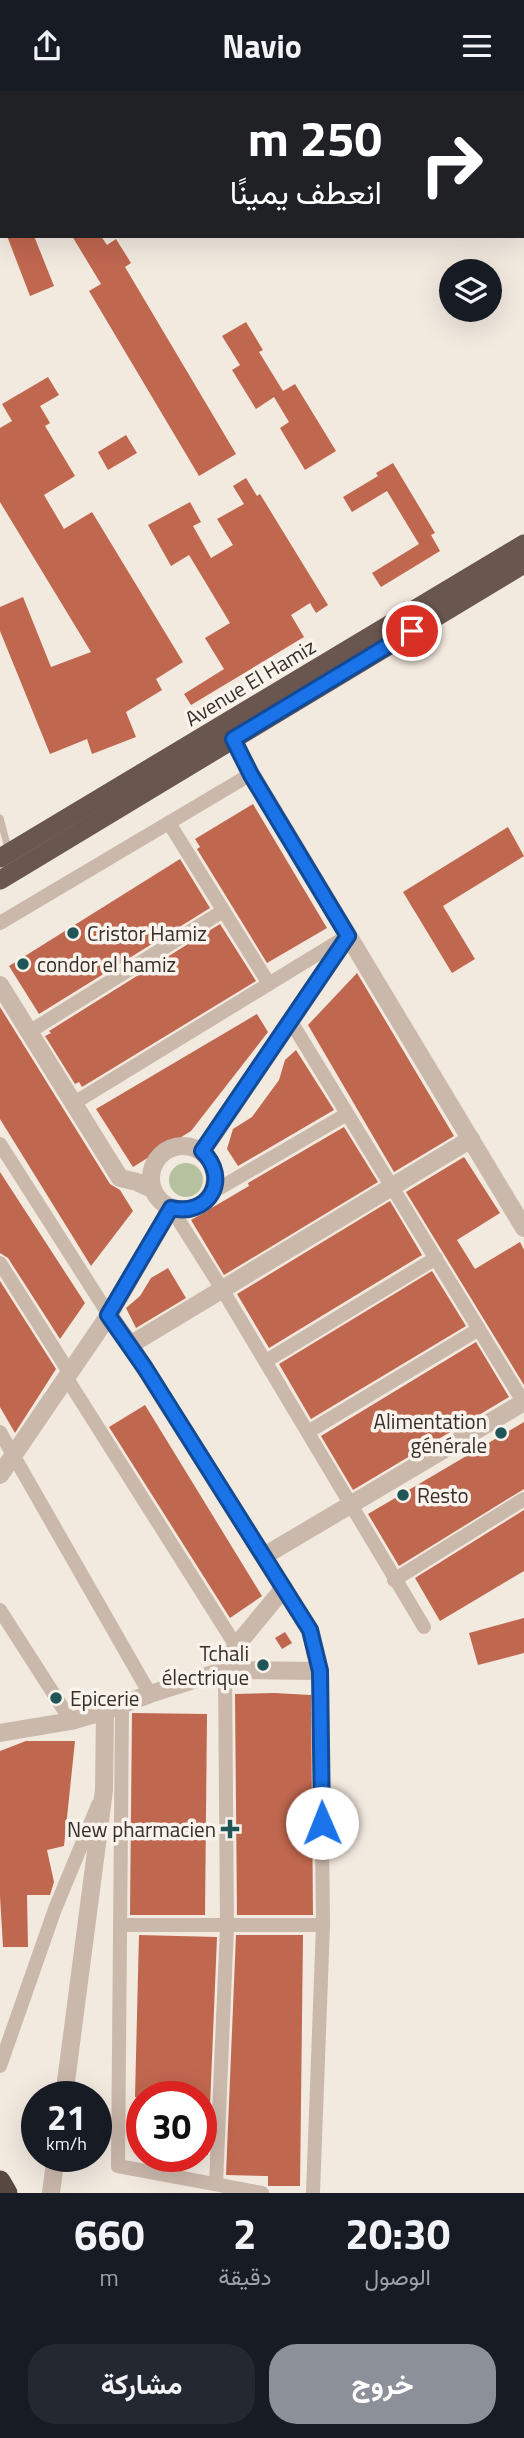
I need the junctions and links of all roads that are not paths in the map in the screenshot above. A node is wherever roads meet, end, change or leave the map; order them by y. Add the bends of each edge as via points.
1 (524, 544) edge
2 (524, 564) edge
3 (233, 739) junction
4 (251, 775) junction
5 (0, 818) edge
6 (169, 823) junction
7 (4, 856) edge
8 (0, 880) edge
9 (223, 911) junction
10 (0, 923) edge
11 (348, 936) junction
12 (269, 984) junction
13 (0, 985) edge
14 (290, 1020) junction
15 (29, 1032) junction
16 (74, 1103) junction
17 (347, 1114) junction
18 (471, 1139) junction
19 (0, 1145) edge
20 (202, 1151) junction
21 (392, 1187) junction
22 (152, 1189) junction
23 (213, 1192) junction
24 (171, 1208) junction
25 (524, 1228) edge
26 (436, 1258) junction
27 (0, 1263) edge
28 (222, 1289) junction
29 (108, 1315) junction
30 (479, 1329) junction
31 (130, 1345) junction
32 (266, 1361) junction
33 (68, 1375) junction
34 (524, 1402) edge
35 (0, 1432) edge
36 (307, 1432) junction
37 (13, 1455) junction
38 (0, 1475) edge
39 (524, 1500) edge
40 (350, 1504) junction
41 (264, 1556) junction
42 (394, 1580) junction
43 (284, 1588) junction
44 (0, 1611) edge
45 (424, 1627) dead end
46 (236, 1646) junction
47 (225, 1670) junction
48 (320, 1671) junction
49 (150, 1693) junction
50 (122, 1705) junction
51 (105, 1711) junction
52 (71, 1721) junction
53 (0, 1733) edge
54 (104, 1790) junction
55 (323, 1924) junction
56 (122, 1925) junction
57 (227, 1926) junction
58 (0, 2066) edge
59 (66, 2081) edge
60 (54, 2172) edge
61 (0, 2181) edge
62 (216, 2184) junction
63 (7, 2193) edge
64 (51, 2193) edge
65 (262, 2193) edge
66 (313, 2193) edge

1 - 7 highway, Avenue El Hamiz
2 - 3 highway
3 - 4 street
3 - 8 highway
4 - 6 street
4 - 11 street
5 - 7 lane
6 - 9 street
6 - 10 street
9 - 12 street
9 - 15 street
11 - 12 street
11 - 14 street
11 - 18 street
12 - 16 street
13 - 15 street
14 - 17 street
14 - 20 street
15 - 16 street
16 - 22 street via 120,1178
17 - 21 street
17 - 23 street
18 - 21 street
18 - 25 street
19 - 29 street
20 - 22 street via 180,1146 159,1156 150,1177
20 - 23 street via 216,1174
21 - 26 street
21 - 28 street
22 - 24 street
23 - 24 street via 195,1209
24 - 28 street
24 - 29 street
26 - 30 street
26 - 32 street
27 - 33 street
28 - 31 street
28 - 32 street
29 - 31 street
29 - 33 street
30 - 34 street
30 - 36 street
31 - 41 street
32 - 36 street
33 - 37 street
33 - 46 street
34 - 40 street
35 - 37 street
36 - 40 street
37 - 38 street
37 - 49 street
39 - 42 street
40 - 41 street
40 - 42 street
41 - 43 street
42 - 45 street
43 - 46 street
43 - 48 street via 310,1630
44 - 52 street
46 - 47 street
47 - 48 street
47 - 49 street
47 - 57 street
48 - 55 street
49 - 50 street
50 - 51 street
50 - 56 street
51 - 52 street
51 - 54 street
52 - 53 street
54 - 58 street via 55,1909
54 - 59 street
55 - 57 street
55 - 66 street
56 - 57 street
56 - 62 street via 118,2166
57 - 62 street
60 - 64 street
61 - 63 highway
62 - 65 street

